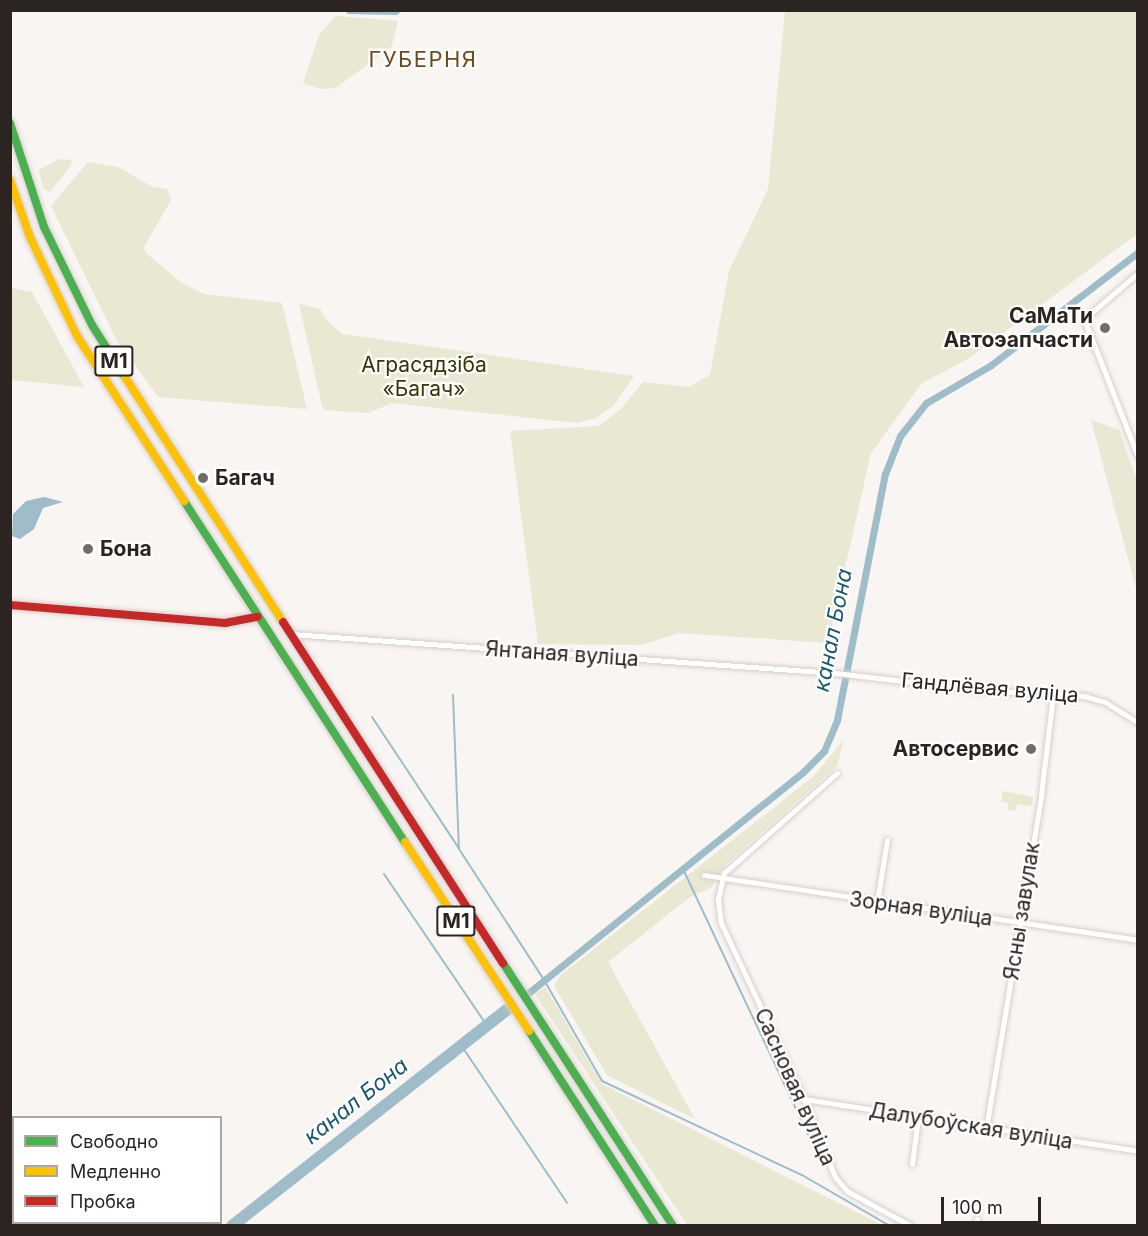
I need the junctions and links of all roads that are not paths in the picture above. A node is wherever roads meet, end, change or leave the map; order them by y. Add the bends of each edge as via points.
1 (10, 123) edge
2 (10, 180) edge
3 (1137, 273) edge
4 (1137, 457) edge
5 (10, 605) edge
6 (257, 617) junction
7 (288, 633) junction
8 (835, 673) joint
9 (1053, 694) junction
10 (1137, 723) edge
11 (837, 773) dead end
12 (887, 840) dead end
13 (704, 875) dead end
14 (721, 878) junction
15 (877, 902) junction
16 (1019, 923) junction
17 (1137, 940) edge
18 (804, 1099) junction
19 (918, 1119) junction
20 (986, 1128) junction
21 (1137, 1151) edge
22 (912, 1164) dead end
23 (655, 1226) edge
24 (673, 1226) edge
25 (911, 1226) edge

1 - 7 main road, М1 via 44,227 66,279
2 - 6 main road, М1 via 30,237 77,336
3 - 4 street via 1084,319
5 - 6 main road via 225,623
6 - 23 main road, М1
7 - 8 street, Янтаная вуліца
7 - 24 main road, М1
8 - 9 street, Гандлёвая вуліца
9 - 10 street, Гандлёвая вуліца via 1094,698
9 - 16 street, Ясны завулак
11 - 14 street via 735,861
12 - 15 street
13 - 14 street, Зорная вуліца
14 - 15 street, Зорная вуліца
14 - 18 street, Сасновая вуліца via 722,923
15 - 16 street, Зорная вуліца
16 - 17 street, Зорная вуліца
16 - 20 street, Ясны завулак
18 - 19 street, Далубоўская вуліца
18 - 25 street, Сасновая вуліца via 835,1177 848,1191
19 - 20 street, Далубоўская вуліца
19 - 22 street
20 - 21 street, Далубоўская вуліца

